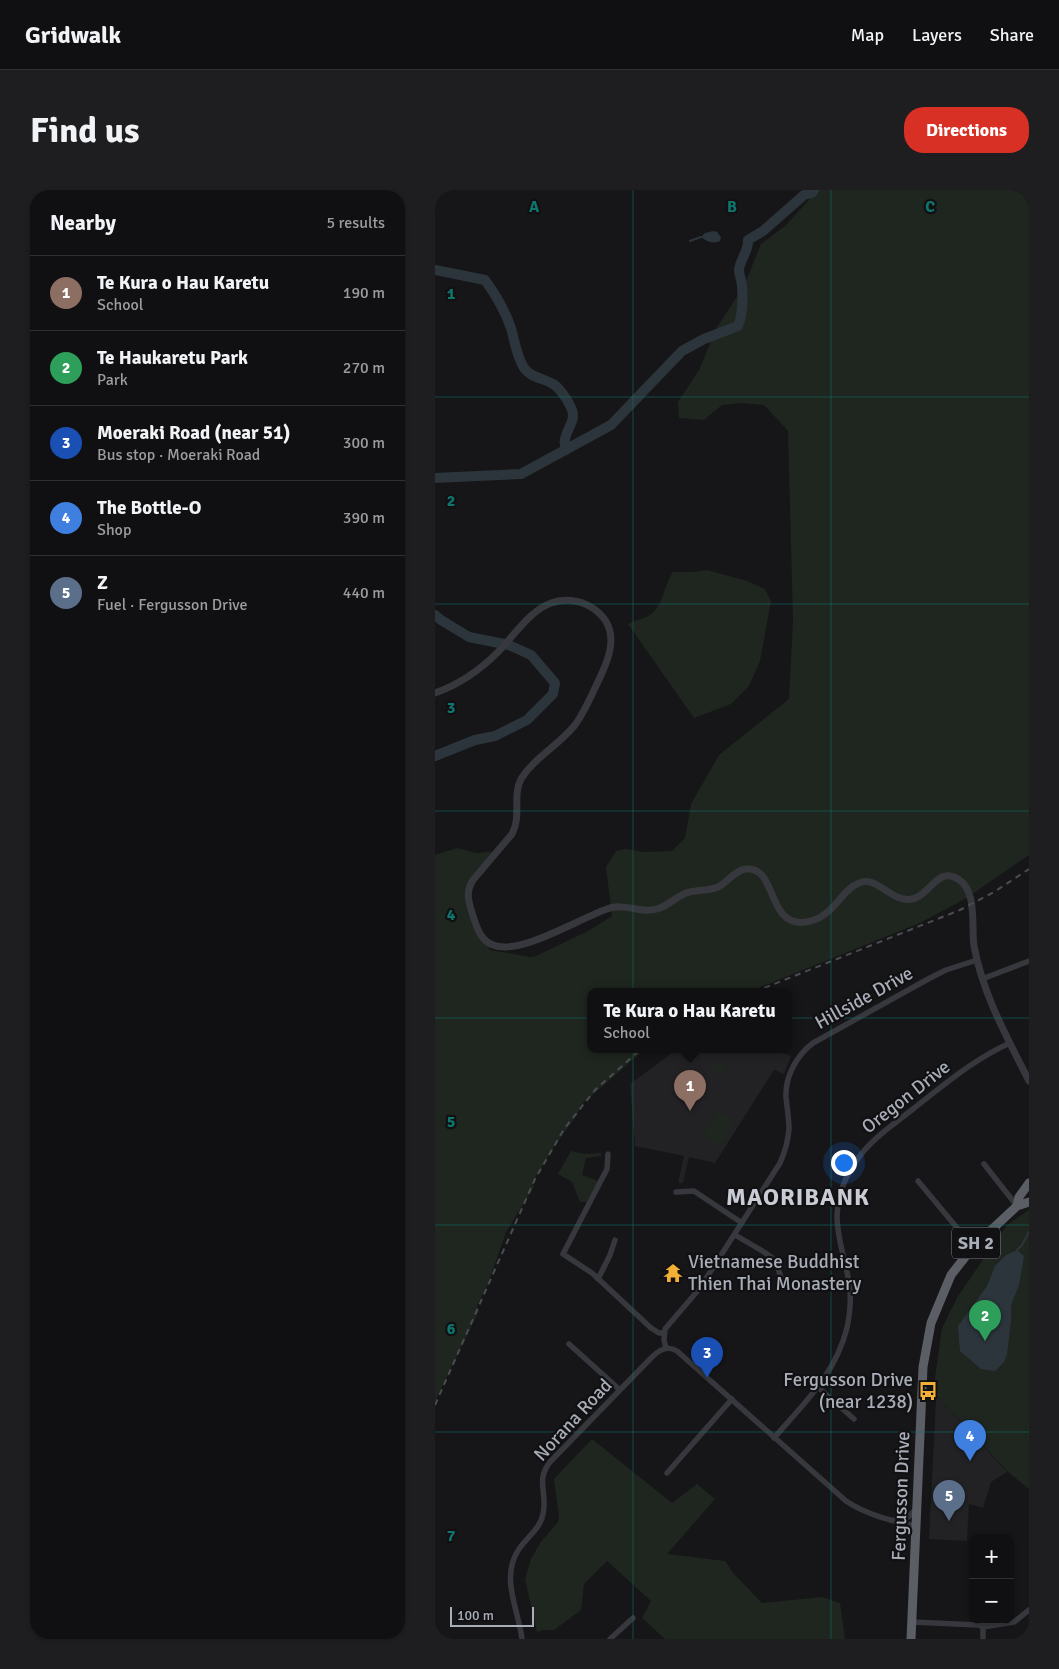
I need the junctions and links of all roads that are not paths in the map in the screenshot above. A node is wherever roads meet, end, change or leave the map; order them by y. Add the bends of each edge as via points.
1 (435, 693) edge
2 (977, 960) junction
3 (1029, 960) edge
4 (982, 978) junction
5 (1010, 1043) junction
6 (1029, 1081) edge
7 (608, 1154) dead end
8 (984, 1164) dead end
9 (918, 1181) dead end
10 (1029, 1183) edge
11 (1029, 1190) edge
12 (676, 1192) dead end
13 (1018, 1202) junction
14 (1029, 1202) edge
15 (742, 1223) junction
16 (735, 1235) junction
17 (615, 1240) dead end
18 (973, 1246) junction
19 (598, 1279) junction
20 (784, 1286) dead end
21 (664, 1333) junction
22 (569, 1344) dead end
23 (666, 1348) junction
24 (819, 1388) junction
25 (620, 1390) junction
26 (732, 1399) junction
27 (854, 1420) dead end
28 (774, 1438) junction
29 (667, 1473) dead end
30 (917, 1508) junction
31 (893, 1521) junction
32 (916, 1526) junction
33 (1029, 1610) edge
34 (633, 1618) dead end
35 (912, 1622) junction
36 (1014, 1622) edge
37 (969, 1624) edge
38 (981, 1624) edge
39 (522, 1639) edge
40 (610, 1639) edge
41 (911, 1639) edge
42 (983, 1639) edge

1 - 2 street via 483,665 543,607 559,601 571,600 588,605 599,613 609,629 609,656 580,718 520,782 517,820 512,834 469,888 467,896 477,928 488,943 504,948 521,944 612,907 660,908 688,892 721,886 748,869 761,875 783,916 798,922 812,921 826,913 861,882 873,883 898,898 910,899 922,895 938,879 949,876 961,882 969,897
2 - 4 street
2 - 15 street, Hillside Drive via 930,978 802,1052 787,1086 789,1129 783,1157
3 - 4 street
4 - 5 street
5 - 6 street
5 - 24 street, Oregon Drive via 979,1059 873,1141 849,1172 837,1215 851,1303 838,1354
7 - 19 street via 607,1169 563,1254
8 - 13 street
9 - 18 street
10 - 13 highway
11 - 13 highway, Fergusson Drive / SH 2
12 - 15 street via 693,1191
13 - 14 highway, Fergusson Drive / SH 2
13 - 18 highway, Fergusson Drive / SH 2
15 - 16 street, Hillside Drive
16 - 20 street via 775,1260
16 - 21 street, Hillside Drive via 700,1288
17 - 19 street
18 - 30 highway, Fergusson Drive / SH 2 via 951,1275 928,1335 923,1367
19 - 21 street via 651,1328
21 - 23 street
22 - 25 street
23 - 25 street, Norana Road via 657,1352
23 - 26 street via 677,1351
24 - 27 street
24 - 28 street, Oregon Drive
25 - 39 street, Norana Road via 544,1470 542,1520 520,1547 511,1569 511,1594
26 - 28 street
26 - 29 street
28 - 31 street via 846,1501
30 - 31 street via 908,1517
30 - 32 highway, Fergusson Drive / SH 2
31 - 32 street
32 - 35 highway, Fergusson Drive / SH 2
33 - 36 street
34 - 40 street
35 - 37 street
35 - 41 highway, Fergusson Drive / SH 2
38 - 42 street

